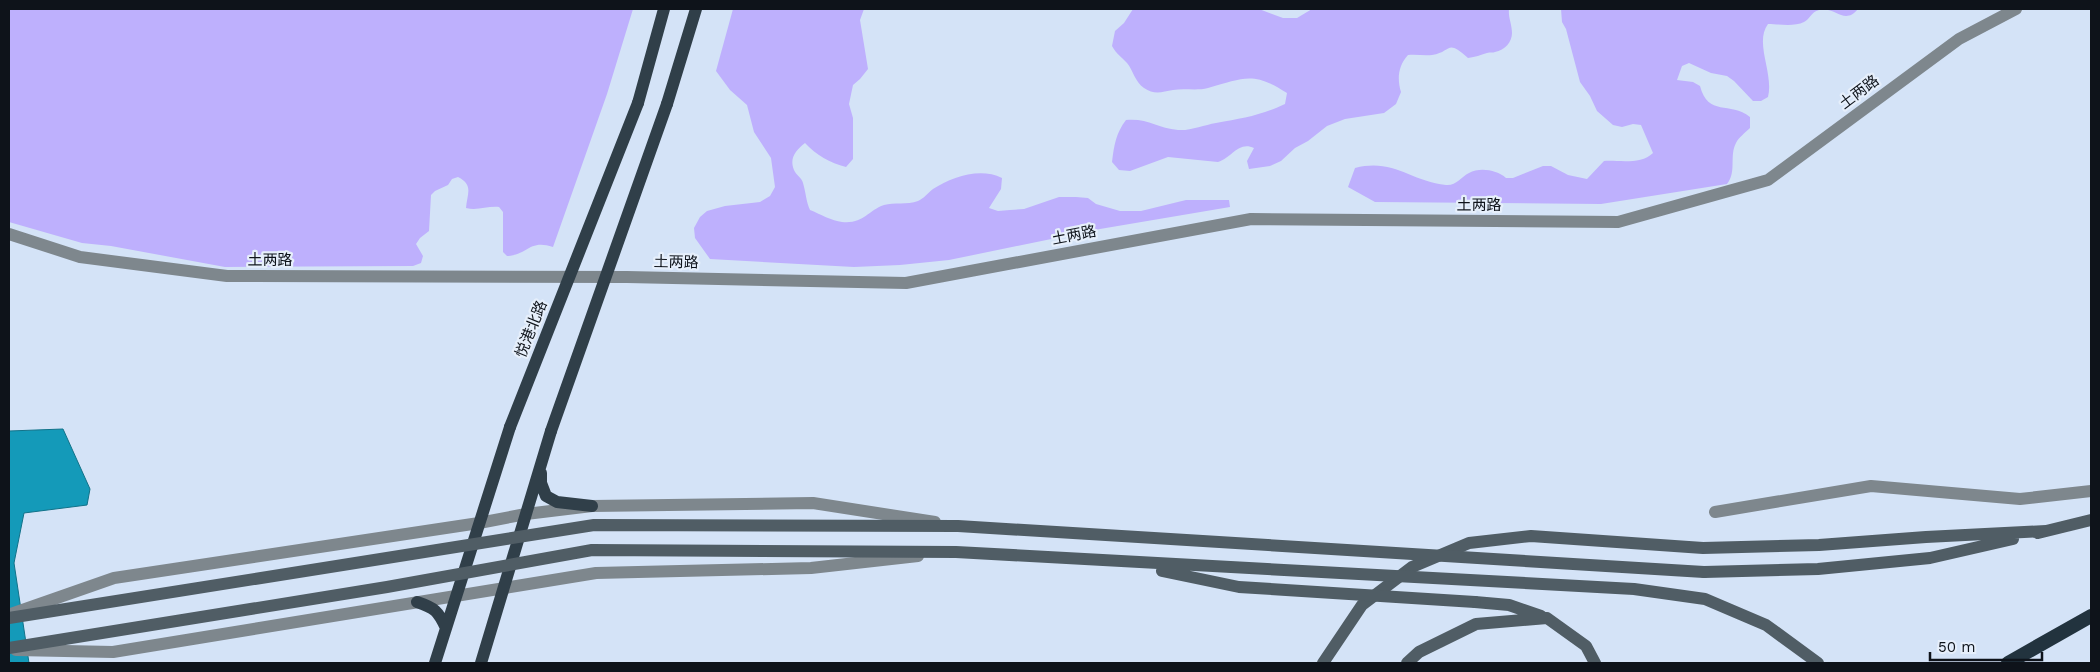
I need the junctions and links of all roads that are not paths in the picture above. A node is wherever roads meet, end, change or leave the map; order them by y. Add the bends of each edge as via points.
1 (664, 9) edge
2 (696, 9) edge
3 (2016, 9) edge
4 (9, 234) edge
5 (541, 465) junction
6 (2091, 491) edge
7 (592, 506) junction
8 (1716, 512) dead end
9 (526, 514) junction
10 (2091, 520) edge
11 (479, 523) junction
12 (958, 526) junction
13 (2046, 531) junction
14 (956, 552) junction
15 (1120, 562) junction
16 (504, 588) junction
17 (456, 596) junction
18 (417, 602) junction
19 (9, 616) edge
20 (2091, 616) edge
21 (1547, 618) junction
22 (446, 628) junction
23 (9, 649) edge
24 (482, 661) edge
25 (435, 662) edge
26 (1323, 663) edge
27 (1407, 663) edge
28 (1595, 663) edge
29 (1818, 663) edge
30 (2008, 663) edge

1 - 11 main road, 悦港北路, bridge via 638,103 510,427
2 - 5 main road, bridge via 667,104
3 - 4 street, 土两路 via 1959,39 1768,180 1618,222 1251,219 906,283 627,277 227,276 80,257
5 - 7 main road via 541,483 546,496 557,502
5 - 9 main road
6 - 8 street via 2020,499 1871,486
7 - 9 street
7 - 12 street, bridge via 813,503
9 - 11 street
9 - 16 main road
10 - 13 main road
11 - 17 main road, 悦港北路
11 - 19 street via 114,578
12 - 13 main road, bridge via 1704,572 1818,569 1930,558
12 - 19 main road, bridge via 594,525
13 - 26 main road, bridge via 1819,545 1703,548 1531,536 1469,542 1412,567 1362,605
14 - 15 main road, bridge
14 - 16 street, bridge via 811,568 596,573
14 - 23 main road, bridge via 592,550
15 - 21 main road, bridge via 1239,587 1509,605
15 - 29 main road, bridge via 1651,591 1704,599 1766,625
16 - 17 street
16 - 24 main road
17 - 18 street
17 - 22 main road, 悦港北路
18 - 22 main road via 432,607
18 - 23 street via 113,652
20 - 30 highway
21 - 27 main road via 1476,624 1419,652
21 - 28 main road via 1586,646
22 - 25 main road, 悦港北路

